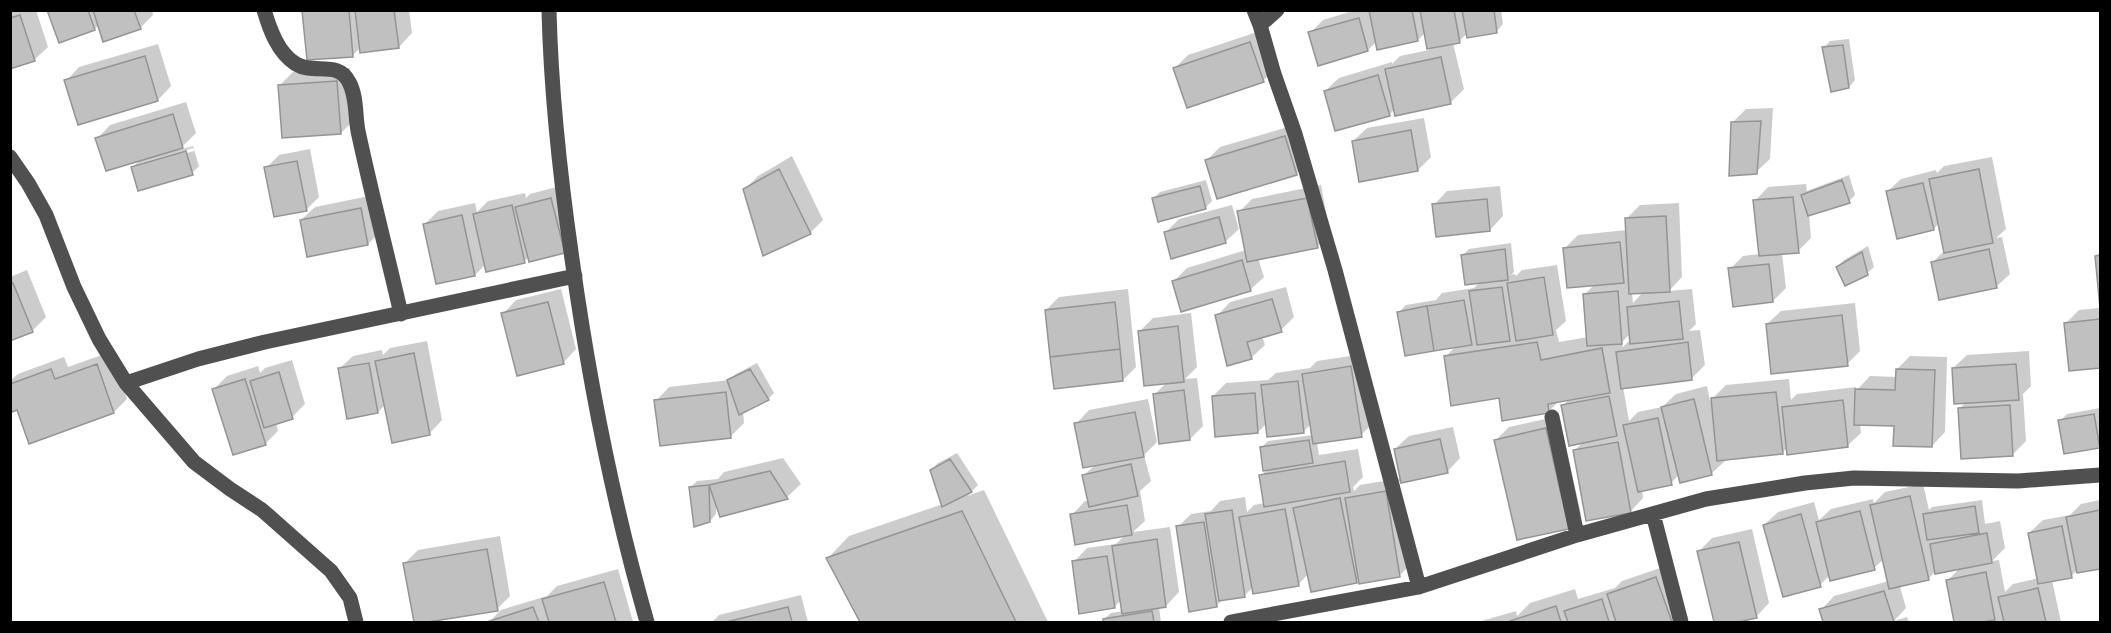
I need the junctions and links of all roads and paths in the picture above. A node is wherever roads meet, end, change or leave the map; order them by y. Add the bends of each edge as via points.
1 (264, 10) edge
2 (549, 10) edge
3 (1254, 10) edge
4 (1277, 10) edge
5 (1260, 25) junction
6 (10, 157) edge
7 (574, 276) junction
8 (401, 314) junction
9 (126, 383) junction
10 (1552, 417) dead end
11 (2100, 475) edge
12 (1653, 514) junction
13 (1577, 535) junction
14 (1419, 587) junction
15 (356, 622) edge
16 (647, 622) edge
17 (1231, 622) edge
18 (1682, 622) edge

1 - 8 street via 278,45 295,64 333,69 349,80
2 - 7 street via 558,162
3 - 5 street
4 - 5 street
5 - 14 street via 1332,259
6 - 9 street via 46,215 99,339
7 - 8 street
7 - 16 street via 608,464
8 - 9 street via 323,328 198,359
9 - 15 street via 194,462 262,510 331,571 350,598
10 - 13 street
11 - 12 street via 2007,481 1854,478 1706,499
12 - 13 street
12 - 18 street
13 - 14 street
14 - 17 street

